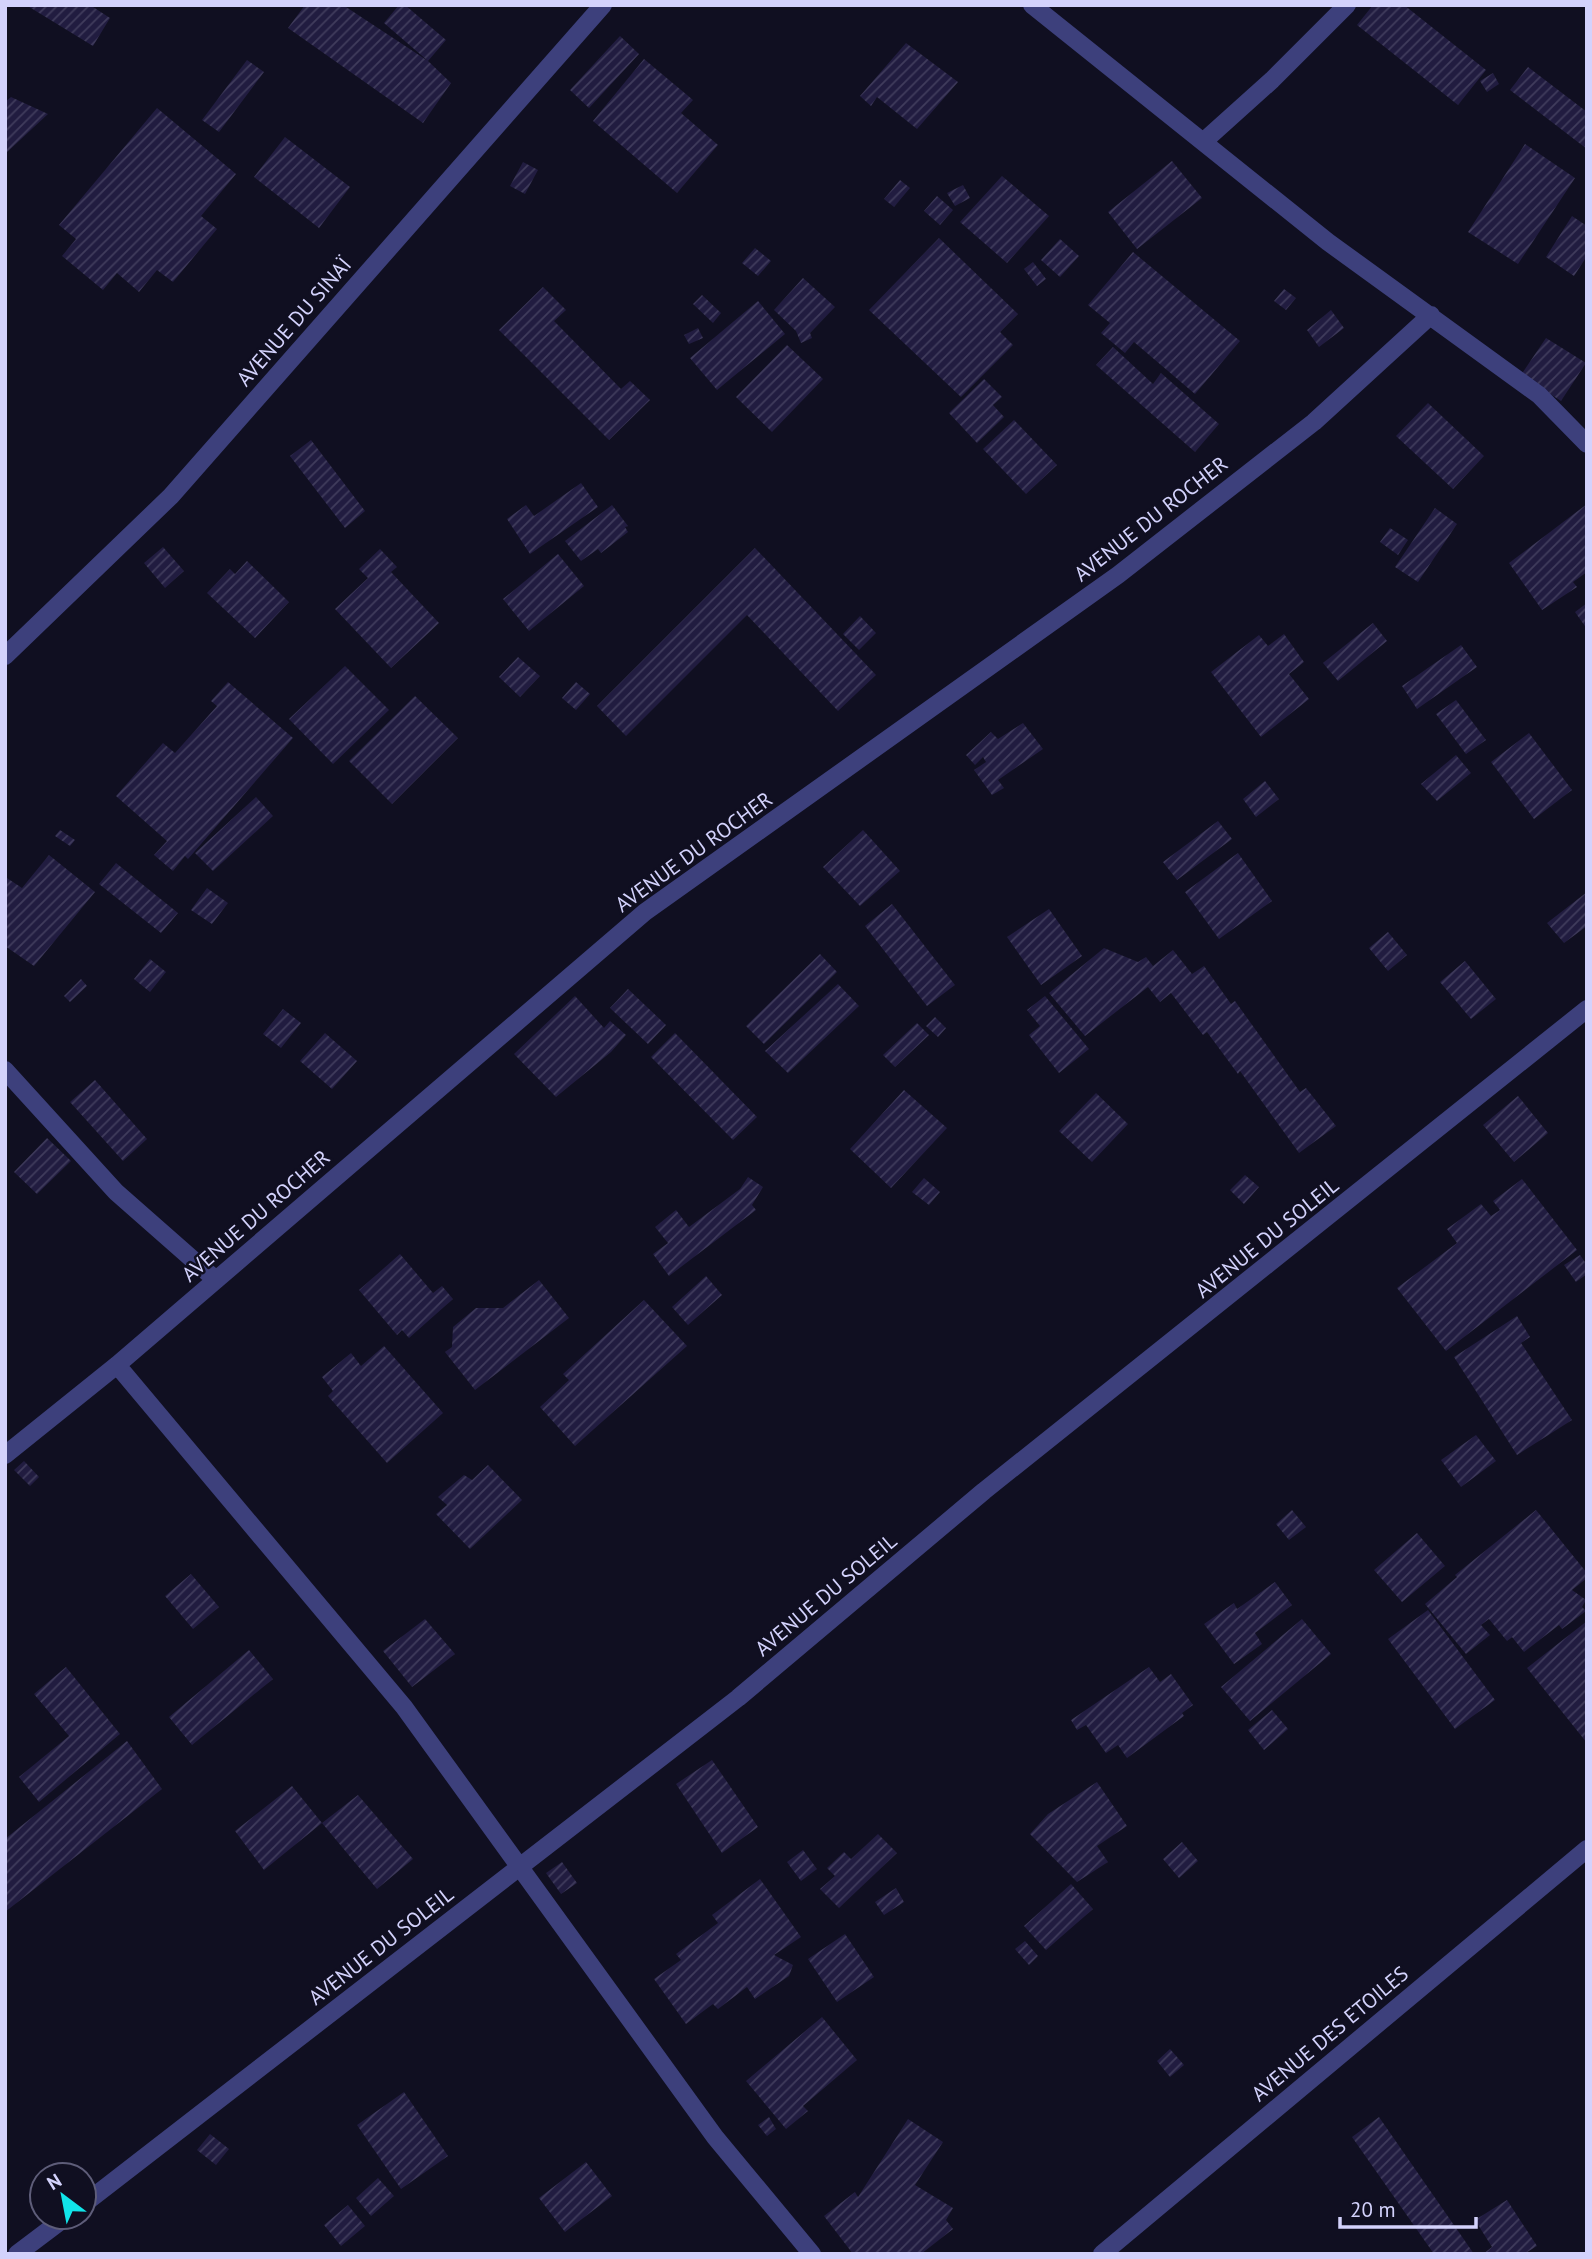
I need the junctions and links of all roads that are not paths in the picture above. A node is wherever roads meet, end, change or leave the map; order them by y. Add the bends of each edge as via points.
1 (603, 5) edge
2 (1032, 5) edge
3 (1347, 5) edge
4 (1203, 142) junction
5 (1431, 315) junction
6 (1587, 444) edge
7 (5, 656) edge
8 (1587, 1009) edge
9 (5, 1070) edge
10 (216, 1280) junction
11 (117, 1365) junction
12 (5, 1455) edge
13 (1587, 1849) edge
14 (518, 1868) junction
15 (98, 2193) edge
16 (48, 2231) edge
17 (18, 2254) edge
18 (812, 2254) edge
19 (1102, 2254) edge

1 - 7 street, AVENUE DU SINAÏ via 171,496
2 - 4 street
3 - 4 street
4 - 5 street via 1328,242
5 - 6 street via 1539,396
5 - 10 street, AVENUE DU ROCHER via 1314,422 1118,575 645,912
8 - 14 street, AVENUE DU SOLEIL via 984,1491 738,1698
9 - 10 street via 116,1192
10 - 11 street, AVENUE DU ROCHER
11 - 12 street, AVENUE DU ROCHER
11 - 14 street via 404,1707
13 - 19 street, AVENUE DES ETOILES
14 - 15 street, AVENUE DU SOLEIL
14 - 18 street via 715,2137
16 - 17 street

